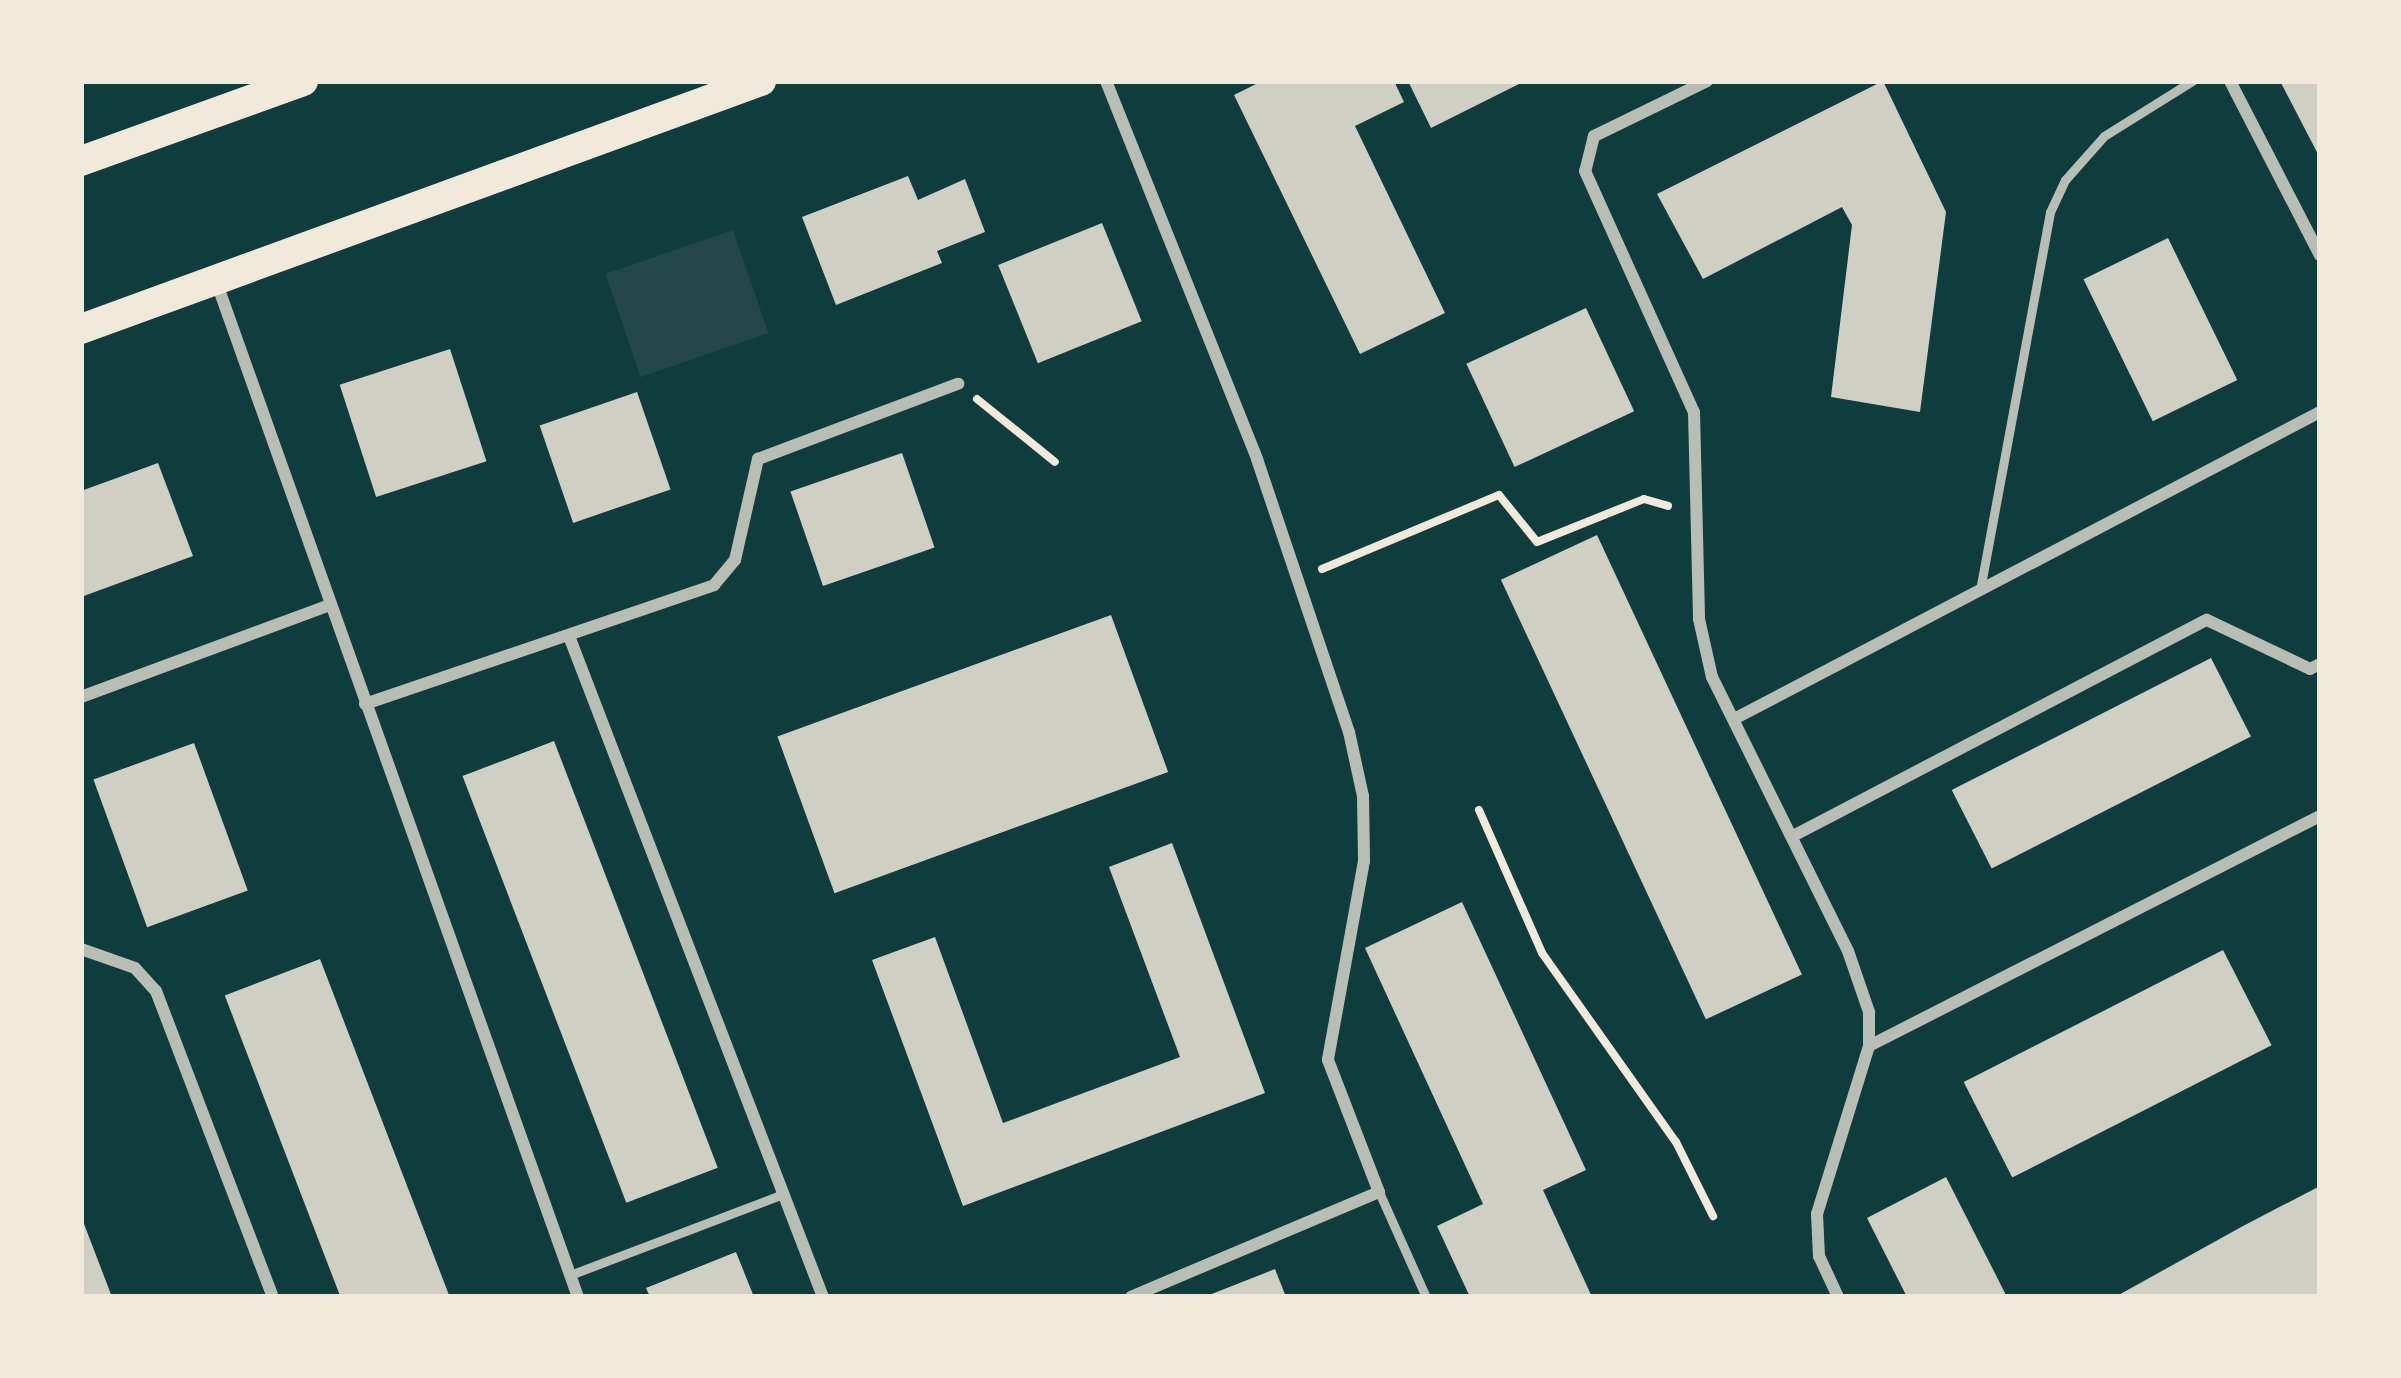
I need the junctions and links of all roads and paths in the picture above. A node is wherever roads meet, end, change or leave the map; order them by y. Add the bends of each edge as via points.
1 (303, 81) edge
2 (761, 81) edge
3 (1106, 81) edge
4 (1707, 81) edge
5 (2192, 81) edge
6 (2230, 81) edge
7 (81, 161) edge
8 (2320, 255) edge
9 (216, 280) junction
10 (81, 329) edge
11 (958, 384) joint
12 (2320, 412) edge
13 (1055, 462) dead end
14 (1698, 514) junction
15 (1298, 579) junction
16 (1980, 591) junction
17 (330, 605) junction
18 (569, 636) junction
19 (2320, 664) edge
20 (81, 697) edge
21 (365, 704) junction
22 (1734, 719) junction
23 (1479, 810) dead end
24 (2320, 816) edge
25 (1793, 836) junction
26 (81, 949) edge
27 (1869, 1046) junction
28 (1379, 1192) junction
29 (783, 1194) junction
30 (1713, 1216) dead end
31 (570, 1275) junction
32 (273, 1297) edge
33 (578, 1297) edge
34 (823, 1297) edge
35 (1131, 1297) edge
36 (1426, 1297) edge
37 (1838, 1297) edge

1 - 7 main road
2 - 9 main road
3 - 15 street
4 - 14 street via 1594,136 1585,171 1694,412
5 - 16 lane via 2104,136 2065,180 2050,212
6 - 8 street
9 - 10 main road
9 - 17 street
11 - 13 path
11 - 18 street via 758,459 727,576
12 - 16 street
14 - 15 path via 1644,499 1537,542 1499,495
14 - 22 street via 1702,645
15 - 28 street via 1363,796 1364,861 1328,1060
16 - 22 street
17 - 20 street
17 - 21 street
18 - 21 street
18 - 29 street
19 - 25 street via 2310,669 2207,620
21 - 31 street
22 - 25 street
23 - 30 path via 1542,953 1676,1142
24 - 27 street
25 - 27 street via 1862,984
26 - 32 street via 135,968 156,991
27 - 37 street via 1817,1214 1819,1256
28 - 35 street
28 - 36 lane
29 - 31 lane
29 - 34 street
31 - 33 street

